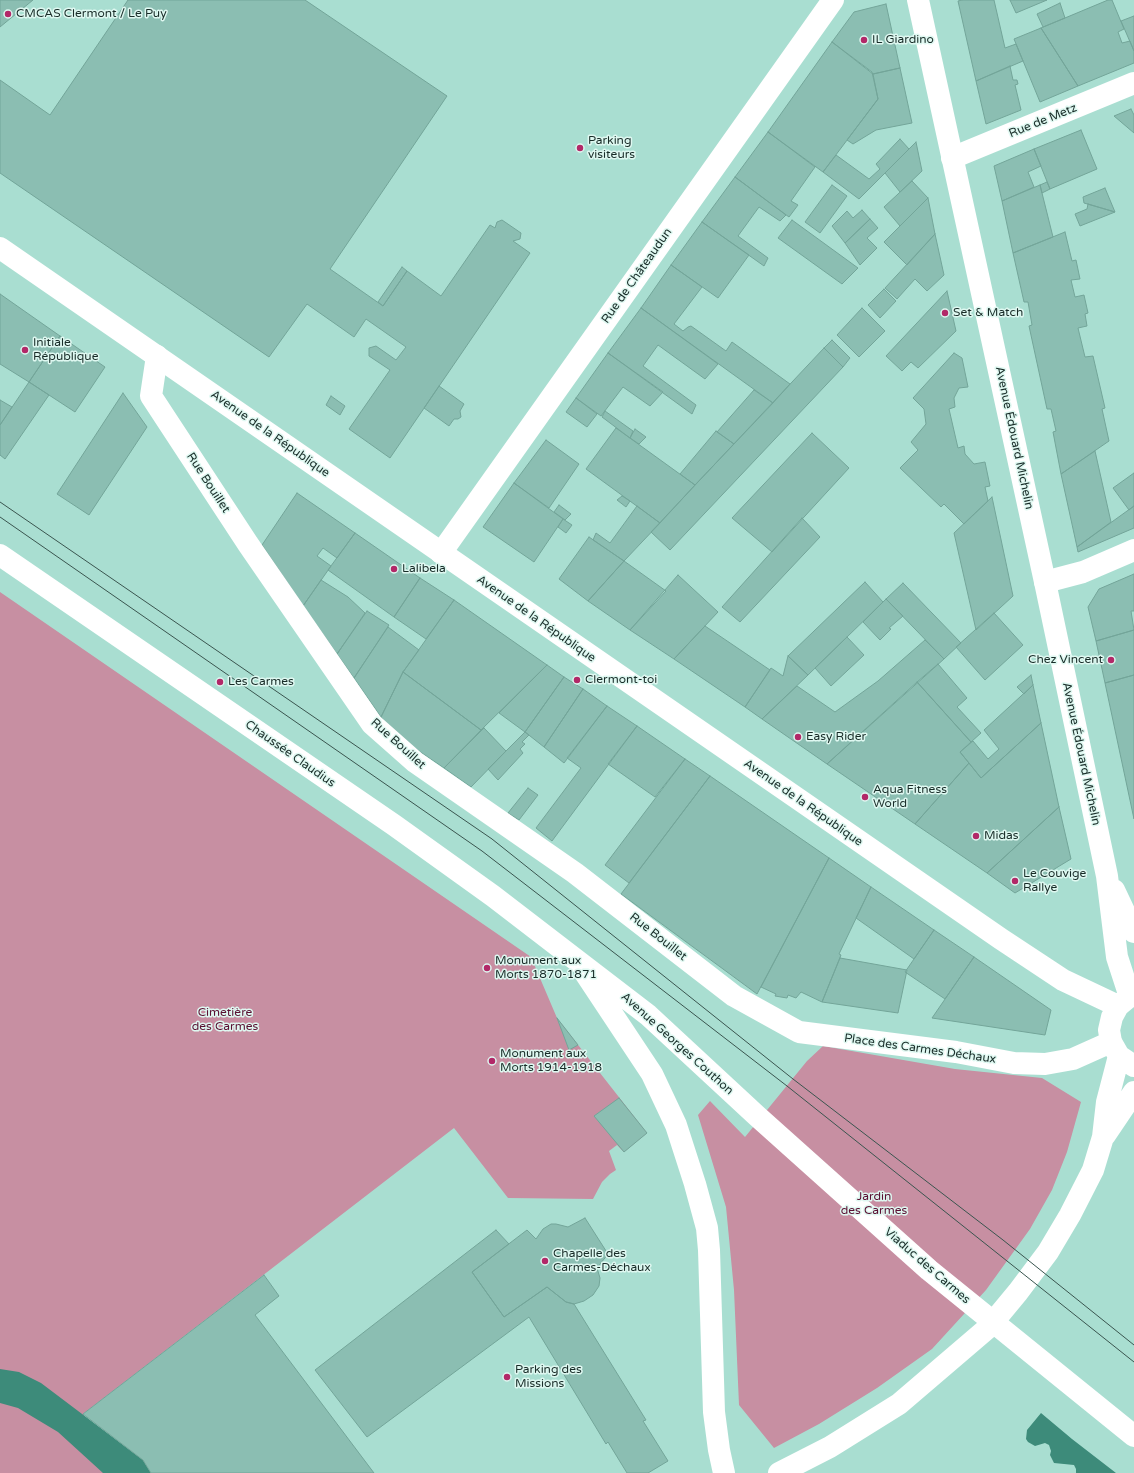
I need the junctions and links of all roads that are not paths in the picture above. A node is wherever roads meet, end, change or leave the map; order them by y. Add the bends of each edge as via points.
1 (833, 0) edge
2 (918, 0) edge
3 (1134, 83) edge
4 (952, 158) junction
5 (0, 248) edge
6 (157, 356) junction
7 (1134, 550) edge
8 (441, 553) junction
9 (0, 555) edge
10 (1045, 582) junction
11 (1107, 876) junction
12 (1134, 932) edge
13 (575, 959) junction
14 (734, 996) joint
15 (1127, 1000) edge
16 (1121, 1055) edge
17 (1134, 1092) edge
18 (758, 1116) joint
19 (1103, 1137) junction
20 (1134, 1436) edge
21 (724, 1473) edge
22 (779, 1473) edge

1 - 8 main road, Rue de Châteaudun
2 - 4 main road, Avenue Édouard Michelin
3 - 4 main road, Rue de Metz
4 - 10 main road, Avenue Édouard Michelin
5 - 6 main road, Avenue de la République
6 - 8 main road, Avenue de la République
6 - 14 main road, Rue Bouillet via 151,396 248,544 372,724 415,762 575,873
7 - 10 main road via 1082,572
8 - 15 main road, Avenue de la République via 1063,980 1097,998
9 - 13 main road, Chaussée Claudius via 394,825
10 - 11 main road, Avenue Édouard Michelin
11 - 12 main road, Avenue Édouard Michelin
11 - 15 main road, Avenue Édouard Michelin via 1116,953
13 - 18 main road, Avenue Georges Couthon via 648,1015
13 - 21 main road via 652,1074 676,1125 695,1184 707,1228 714,1412 718,1450
14 - 16 main road, Place des Carmes Déchaux via 799,1032 1014,1062 1045,1064
15 - 16 main road via 1112,1017 1109,1030
16 - 19 main road via 1107,1102
17 - 19 main road
18 - 20 main road, Viaduc des Carmes via 930,1270
19 - 22 main road via 1093,1170 1048,1252 989,1327 899,1404 830,1447

